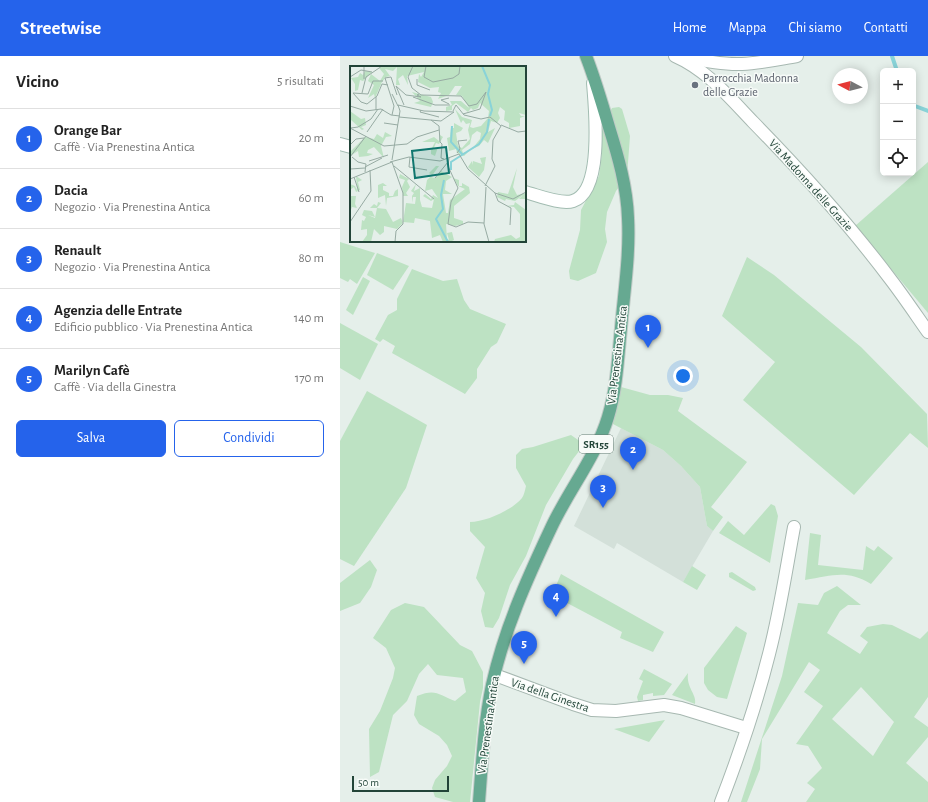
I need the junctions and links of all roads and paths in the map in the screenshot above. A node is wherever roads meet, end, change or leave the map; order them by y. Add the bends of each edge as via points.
1 (586, 56) edge
2 (675, 56) edge
3 (680, 56) edge
4 (798, 56) edge
5 (592, 72) junction
6 (340, 144) edge
7 (350, 147) edge
8 (526, 192) edge
9 (928, 332) edge
10 (794, 527) dead end
11 (495, 675) junction
12 (746, 728) junction
13 (479, 802) edge
14 (721, 802) edge

1 - 5 main road, Via Prenestina Antica / SR155
2 - 9 street, Via Madonna delle Grazie via 708,76 794,165 892,280
3 - 4 street via 741,64
5 - 8 street via 596,121 595,155 592,175 585,191 575,200 566,202
5 - 11 main road, Via Prenestina Antica / SR155 via 612,135 628,217 628,256 613,399 600,437 554,521 528,578 503,644
6 - 7 street
10 - 12 street via 769,655
11 - 12 street, Via della Ginestra via 592,710 616,711 664,705
11 - 13 main road, Via Prenestina Antica / SR155 via 486,726
12 - 14 street

